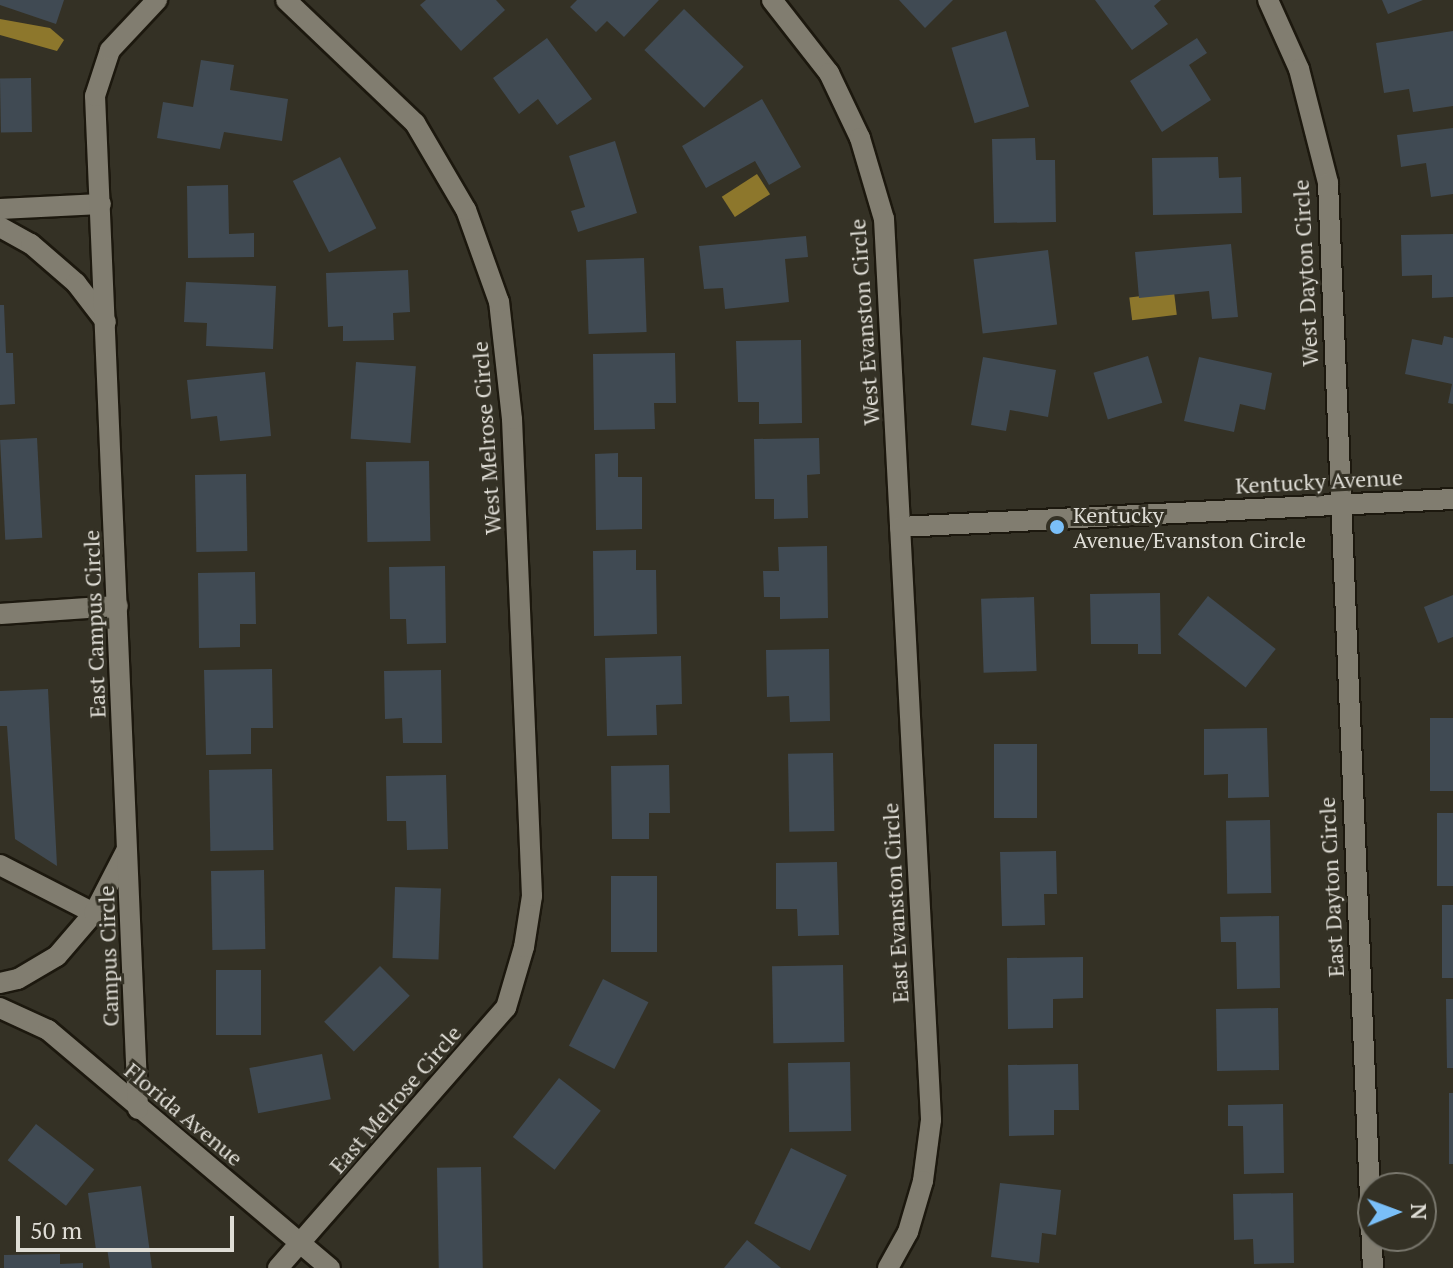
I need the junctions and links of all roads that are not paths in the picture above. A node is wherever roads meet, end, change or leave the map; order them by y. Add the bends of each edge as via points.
1 (157, 0) edge
2 (286, 0) edge
3 (772, 0) edge
4 (1268, 0) edge
5 (101, 204) junction
6 (0, 209) edge
7 (0, 227) edge
8 (106, 322) junction
9 (1453, 499) edge
10 (1338, 505) junction
11 (900, 527) junction
12 (118, 606) junction
13 (0, 614) edge
14 (128, 848) junction
15 (0, 865) edge
16 (94, 913) junction
17 (524, 947) joint
18 (0, 983) edge
19 (0, 1008) edge
20 (138, 1109) junction
21 (301, 1242) junction
22 (278, 1268) edge
23 (330, 1268) edge
24 (888, 1268) edge
25 (1373, 1268) edge

1 - 5 street, East Campus Circle via 110,50 95,96
2 - 17 street, West Melrose Circle via 415,123 466,210 499,302 512,419 532,896
3 - 11 street, West Evanston Circle via 829,73 860,138 884,219
4 - 10 street, West Dayton Circle via 1299,69 1328,183
5 - 6 street
5 - 8 street, East Campus Circle
7 - 8 street via 31,244 67,275
8 - 12 street, East Campus Circle
9 - 10 street, Kentucky Avenue
10 - 11 street, Kentucky Avenue
10 - 25 street, East Dayton Circle
11 - 24 street, East Evanston Circle via 931,1120 923,1181 908,1232
12 - 13 street
12 - 14 street, East Campus Circle
14 - 16 street, East Campus Circle
14 - 20 street, Campus Circle
15 - 16 street
16 - 18 street, East Campus Circle via 57,956 18,979
17 - 21 street, East Melrose Circle via 506,1008
19 - 20 street, Florida Avenue via 48,1030
20 - 21 street, Florida Avenue
21 - 22 street, East Melrose Circle
21 - 23 street, Florida Avenue

